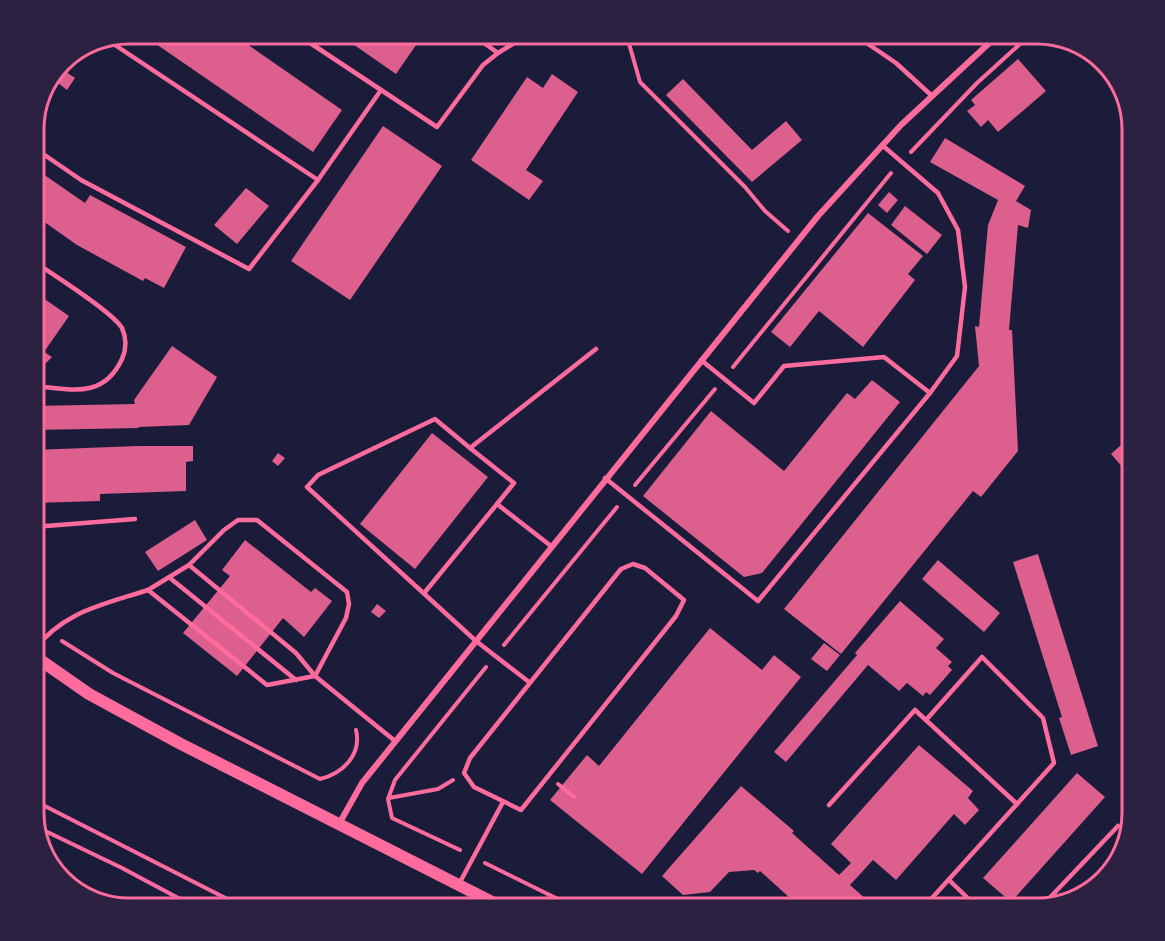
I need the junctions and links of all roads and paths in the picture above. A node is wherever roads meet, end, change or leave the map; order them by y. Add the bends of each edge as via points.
1 (312, 44) edge
2 (485, 44) edge
3 (513, 44) edge
4 (629, 44) edge
5 (868, 44) edge
6 (988, 44) edge
7 (1020, 44) edge
8 (115, 45) edge
9 (498, 53) junction
10 (381, 90) junction
11 (931, 95) junction
12 (882, 146) junction
13 (44, 155) edge
14 (902, 162) junction
15 (318, 180) junction
16 (798, 240) junction
17 (44, 269) edge
18 (596, 349) dead end
19 (701, 360) junction
20 (724, 379) junction
21 (44, 387) edge
22 (930, 393) junction
23 (470, 448) junction
24 (605, 478) junction
25 (626, 496) junction
26 (497, 504) junction
27 (135, 519) dead end
28 (44, 526) edge
29 (551, 546) junction
30 (189, 566) junction
31 (170, 578) junction
32 (148, 590) junction
33 (425, 592) junction
34 (49, 633) junction
35 (44, 639) edge
36 (476, 640) junction
37 (495, 656) junction
38 (44, 662) edge
39 (315, 676) junction
40 (296, 680) junction
41 (529, 682) junction
42 (926, 720) junction
43 (354, 726) dead end
44 (395, 741) junction
45 (464, 773) junction
46 (503, 802) junction
47 (1017, 804) junction
48 (44, 806) edge
49 (829, 806) dead end
50 (339, 824) junction
51 (1118, 826) dead end
52 (46, 831) edge
53 (949, 879) junction
54 (458, 886) junction
55 (1051, 896) edge
56 (178, 898) edge
57 (226, 898) edge
58 (483, 898) edge
59 (932, 898) edge
60 (968, 898) edge

1 - 10 lane
2 - 9 lane
3 - 9 lane
4 - 16 path via 640,82
5 - 11 lane
6 - 11 street
7 - 14 path via 940,119
8 - 15 lane
9 - 10 lane via 483,65 437,127
10 - 15 lane
11 - 12 street
12 - 14 lane
12 - 16 street
13 - 15 lane via 81,180 249,269
14 - 20 path
14 - 22 lane via 938,193 958,230 960,242 965,287 957,356
16 - 19 street
17 - 21 lane via 122,327 126,349 117,369 100,386 79,390
18 - 23 lane
19 - 20 lane
19 - 24 street
20 - 22 lane via 754,403 784,366 884,357
20 - 25 path
22 - 25 lane via 758,601
23 - 26 lane via 514,483
23 - 33 lane via 435,419 318,475 307,487
24 - 25 lane
24 - 29 street
25 - 37 path
26 - 29 lane
26 - 33 lane
27 - 28 lane
29 - 36 street
30 - 31 lane
30 - 39 lane via 296,653
30 - 39 lane via 238,520 257,520 346,592 346,618
31 - 32 lane
31 - 40 lane
32 - 34 lane via 81,611
32 - 40 lane via 267,686
33 - 36 lane
34 - 35 lane
34 - 43 path via 113,673 320,779 342,770 352,757 357,741
36 - 37 lane
36 - 44 street
37 - 41 lane
37 - 45 path via 395,780 388,799 438,789
38 - 50 main road via 99,699
39 - 40 lane
39 - 44 lane
41 - 45 lane via 470,758
41 - 46 lane via 621,569 633,564 645,568 684,600 676,616 521,810
42 - 47 lane
42 - 47 lane via 982,657 1043,718 1046,729 1054,764
42 - 49 lane via 915,710
44 - 50 street via 362,783
45 - 46 lane via 474,787
46 - 54 lane
47 - 53 lane
48 - 57 path
50 - 54 main road
51 - 55 lane
52 - 56 path
53 - 59 lane
53 - 60 lane
54 - 58 main road

